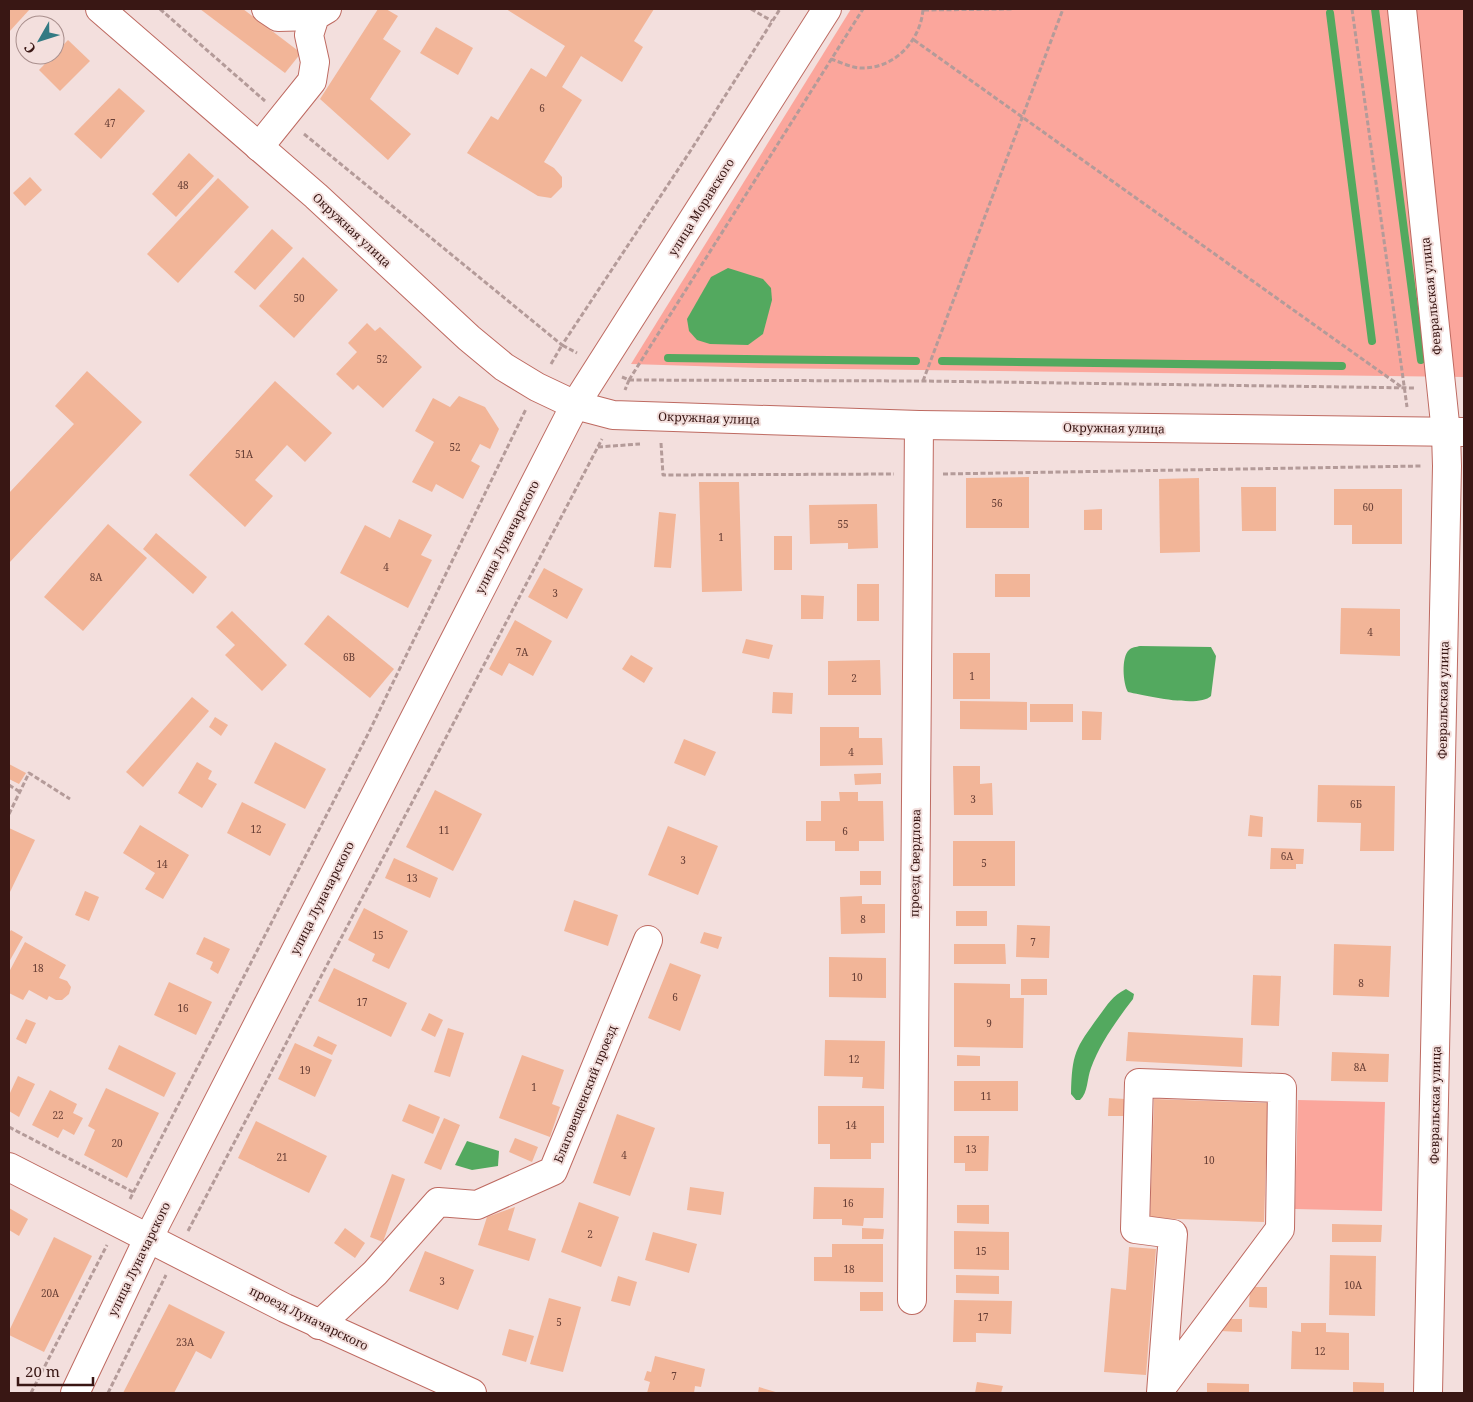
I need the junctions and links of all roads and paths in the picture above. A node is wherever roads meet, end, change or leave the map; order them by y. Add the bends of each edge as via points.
1 (100, 9) edge
2 (160, 9) edge
3 (266, 9) edge
4 (751, 9) edge
5 (780, 9) edge
6 (827, 9) edge
7 (863, 9) edge
8 (1013, 9) edge
9 (1064, 9) edge
10 (1352, 9) edge
11 (1402, 9) edge
12 (923, 10) edge
13 (321, 12) edge
14 (772, 21) junction
15 (914, 40) junction
16 (831, 59) junction
17 (283, 117) junction
18 (1022, 117) junction
19 (259, 147) junction
20 (562, 345) junction
21 (600, 365) junction
22 (629, 380) junction
23 (922, 381) junction
24 (537, 387) junction
25 (1440, 388) junction
26 (1404, 389) junction
27 (575, 405) junction
28 (613, 415) junction
29 (919, 425) junction
30 (1455, 433) edge
31 (644, 444) dead end
32 (652, 444) dead end
33 (598, 447) junction
34 (1447, 466) junction
35 (919, 474) junction
36 (9, 786) edge
37 (20, 792) junction
38 (70, 799) dead end
39 (9, 814) edge
40 (648, 940) dead end
41 (9, 1127) edge
42 (9, 1167) edge
43 (133, 1192) junction
44 (118, 1224) junction
45 (149, 1237) junction
46 (177, 1252) junction
47 (912, 1300) dead end
48 (319, 1325) junction
49 (1161, 1390) edge
50 (31, 1393) edge
51 (75, 1393) edge
52 (108, 1393) edge
53 (472, 1393) edge
54 (1428, 1393) edge

1 - 19 street, Окружная улица
2 - 17 path
3 - 13 street via 278,17
4 - 14 path
5 - 14 path
6 - 21 street, улица Моравского
7 - 16 path
8 - 12 path
9 - 18 path
10 - 26 path
11 - 25 street, Февральская улица
12 - 15 path
13 - 17 street via 309,35 315,62 312,81
14 - 20 path
15 - 16 path via 892,61 861,68
15 - 18 path
16 - 22 path
17 - 19 street
17 - 20 path
18 - 23 path
18 - 26 path
19 - 24 street, Окружная улица via 469,338 504,367
20 - 21 path
20 - 24 path
21 - 22 path
21 - 27 street, улица Моравского
22 - 23 path
22 - 28 path
23 - 26 path
24 - 27 street, Окружная улица
24 - 43 path via 369,732
25 - 26 path
25 - 30 street, Февральская улица
27 - 28 street, Окружная улица
27 - 45 street, улица Луначарского
28 - 29 street, Окружная улица
28 - 33 path
29 - 30 street, Окружная улица
29 - 35 street, проезд Свердлова
30 - 34 street, Февральская улица
31 - 33 path
32 - 35 path via 662,443 663,475
33 - 46 path
34 - 35 path
34 - 54 street, Февральская улица
35 - 47 street, проезд Свердлова
36 - 37 path
37 - 38 path via 29,773
37 - 39 path
40 - 48 street, Благовещенский проезд via 553,1171 476,1205 438,1202 375,1273
41 - 43 path
42 - 44 street, проезд Луначарского
43 - 44 path
44 - 45 street, проезд Луначарского
44 - 50 path
45 - 46 street, проезд Луначарского
45 - 51 street, улица Луначарского
46 - 48 street, проезд Луначарского
46 - 52 path
48 - 53 street, проезд Луначарского
49 - 49 street via 1280,1230 1282,1088 1139,1084 1135,1229 1173,1234

